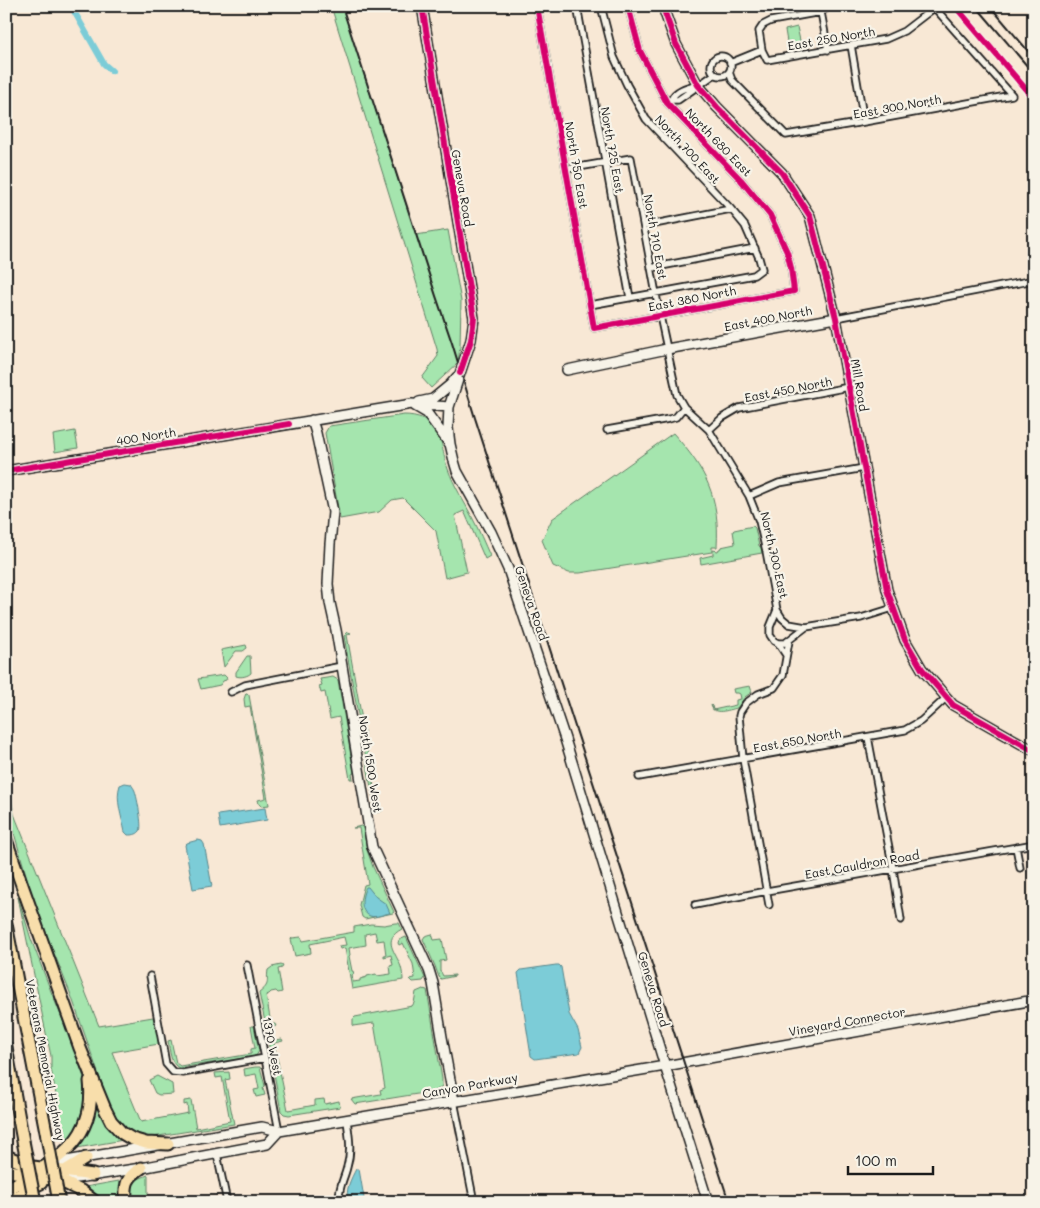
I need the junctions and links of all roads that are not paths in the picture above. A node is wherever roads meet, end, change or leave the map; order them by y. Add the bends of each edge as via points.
1 (422, 6) edge
2 (537, 6) edge
3 (577, 6) edge
4 (601, 6) edge
5 (628, 6) edge
6 (664, 6) edge
7 (830, 6) edge
8 (933, 7) edge
9 (821, 12) junction
10 (851, 45) junction
11 (762, 50) junction
12 (828, 50) junction
13 (730, 63) junction
14 (728, 72) junction
15 (715, 74) junction
16 (698, 85) junction
17 (864, 122) junction
18 (605, 162) junction
19 (567, 169) junction
20 (731, 210) junction
21 (644, 226) junction
22 (754, 248) junction
23 (651, 268) junction
24 (1034, 280) edge
25 (794, 291) joint
26 (656, 293) junction
27 (630, 298) junction
28 (590, 304) junction
29 (660, 316) junction
30 (836, 318) junction
31 (594, 328) joint
32 (667, 350) junction
33 (567, 370) dead end
34 (460, 373) junction
35 (849, 388) junction
36 (412, 404) junction
37 (684, 406) junction
38 (450, 407) junction
39 (312, 420) junction
40 (608, 430) dead end
41 (709, 430) junction
42 (450, 444) junction
43 (864, 468) junction
44 (6, 470) edge
45 (749, 496) junction
46 (893, 608) junction
47 (777, 610) junction
48 (787, 623) junction
49 (806, 627) junction
50 (770, 628) junction
51 (790, 639) junction
52 (778, 643) junction
53 (786, 655) junction
54 (342, 666) junction
55 (231, 692) dead end
56 (947, 698) junction
57 (868, 737) junction
58 (1034, 752) edge
59 (743, 759) junction
60 (639, 777) dead end
61 (6, 840) edge
62 (1034, 844) edge
63 (1016, 847) junction
64 (1020, 868) dead end
65 (893, 869) junction
66 (767, 891) junction
67 (695, 905) dead end
68 (769, 905) dead end
69 (900, 920) dead end
70 (6, 924) edge
71 (247, 965) dead end
72 (150, 976) dead end
73 (1034, 1000) edge
74 (6, 1047) edge
75 (80, 1048) junction
76 (265, 1058) junction
77 (664, 1066) junction
78 (454, 1101) junction
79 (347, 1120) junction
80 (279, 1131) junction
81 (168, 1144) junction
82 (218, 1154) junction
83 (6, 1156) edge
84 (86, 1158) junction
85 (141, 1168) junction
86 (8, 1172) edge
87 (38, 1172) junction
88 (93, 1175) joint
89 (58, 1177) junction
90 (6, 1190) edge
91 (14, 1202) edge
92 (35, 1202) edge
93 (59, 1202) edge
94 (95, 1202) edge
95 (126, 1202) edge
96 (227, 1202) edge
97 (339, 1202) edge
98 (474, 1202) edge
99 (708, 1202) edge

1 - 34 main road, Geneva Road via 474,318 471,340
2 - 19 street, North 750 East
3 - 18 street, North 725 East
4 - 20 street, North 700 East via 614,57 646,119
5 - 25 street, North 680 East via 640,52 667,103 770,215 787,252
6 - 16 main road, Mill Road via 676,44
7 - 9 street
8 - 10 street, East 250 North via 904,31 886,39
8 - 17 street, East 300 North via 1012,95
9 - 11 street via 763,25 759,31
9 - 12 street
10 - 12 street, East 250 North
10 - 17 street
11 - 12 street, East 250 North via 767,60
11 - 13 street
13 - 14 street
13 - 15 street via 723,56 714,59 711,68
14 - 15 street via 720,76
14 - 17 street, East 300 North via 732,80 786,134
15 - 16 street
16 - 30 main road, Mill Road via 782,173 810,216
18 - 19 street
18 - 21 street, North 710 East via 631,158
18 - 27 street, North 725 East
19 - 28 street, North 750 East
20 - 21 street
20 - 22 street, North 700 East via 745,226
21 - 23 street, North 710 East
22 - 23 street
22 - 26 street, North 700 East via 762,270 754,275
23 - 26 street, North 710 East
24 - 30 street, East 400 North
25 - 29 street, East 380 North
26 - 27 street
26 - 29 street, North 710 East
27 - 28 street
28 - 31 street, North 750 East
29 - 31 street, East 380 North
29 - 32 street, North 710 East
30 - 32 main road, East 400 North
30 - 35 main road, Mill Road
32 - 33 main road, East 400 North
32 - 37 street, North 700 East via 677,395
34 - 36 main road via 433,399
34 - 38 main road, Geneva Road
35 - 41 street, East 450 North via 739,408
35 - 43 main road, Mill Road
36 - 38 main road, 400 North
36 - 39 main road, 400 North
36 - 42 main road via 427,413
37 - 40 street via 669,419
37 - 41 street, North 700 East
38 - 42 main road, Geneva Road
39 - 44 main road, 400 North
39 - 54 main road, North 1500 West via 333,512 328,584
41 - 45 street, North 700 East
42 - 77 main road, Geneva Road via 457,471 508,570 565,739
43 - 45 street via 779,483
43 - 46 main road, Mill Road
45 - 47 street, North 700 East via 759,521
46 - 49 street via 861,618
46 - 56 main road, Mill Road via 904,640
47 - 48 street
47 - 50 street
48 - 49 street
48 - 50 street via 779,621
48 - 51 street via 792,630
49 - 51 street
50 - 52 street via 770,635
51 - 52 street
51 - 53 street
52 - 53 street
53 - 59 street via 783,675 774,688 754,696 740,712
54 - 55 street via 245,685
54 - 78 main road, North 1500 West via 372,847 429,970
56 - 57 street, East 650 North via 906,730
56 - 58 main road, Mill Road via 953,705
57 - 59 street, East 650 North
57 - 65 street
59 - 60 street, East 650 North
59 - 66 street
61 - 75 highway
62 - 63 street, East Cauldron Road
63 - 64 street
63 - 65 street, East Cauldron Road
65 - 66 street, East Cauldron Road
65 - 69 street
66 - 67 street, East Cauldron Road
66 - 68 street
70 - 93 highway, Veterans Memorial Highway, bridge
71 - 76 street, 1370 West
72 - 76 street via 166,1064 173,1072
73 - 77 main road, Vineyard Connector
74 - 92 highway, bridge
75 - 81 highway via 105,1109 117,1128 146,1144
75 - 87 highway via 91,1089 87,1120 77,1139
76 - 80 street, 1370 West
77 - 78 main road, Canyon Parkway
77 - 99 main road, Geneva Road
78 - 79 main road, Canyon Parkway
78 - 98 street
79 - 80 main road, Canyon Parkway
79 - 97 street via 351,1145
80 - 81 main road, Canyon Parkway via 262,1127
80 - 82 main road, Canyon Parkway via 267,1144
81 - 84 main road, Canyon Parkway
82 - 85 main road, Canyon Parkway
82 - 96 street
83 - 87 highway
84 - 87 main road, Canyon Parkway
84 - 89 highway
85 - 88 main road, Canyon Parkway
85 - 95 highway via 128,1180
86 - 87 highway
87 - 89 highway
87 - 89 highway
87 - 90 highway
87 - 91 highway
88 - 89 highway
89 - 94 highway

